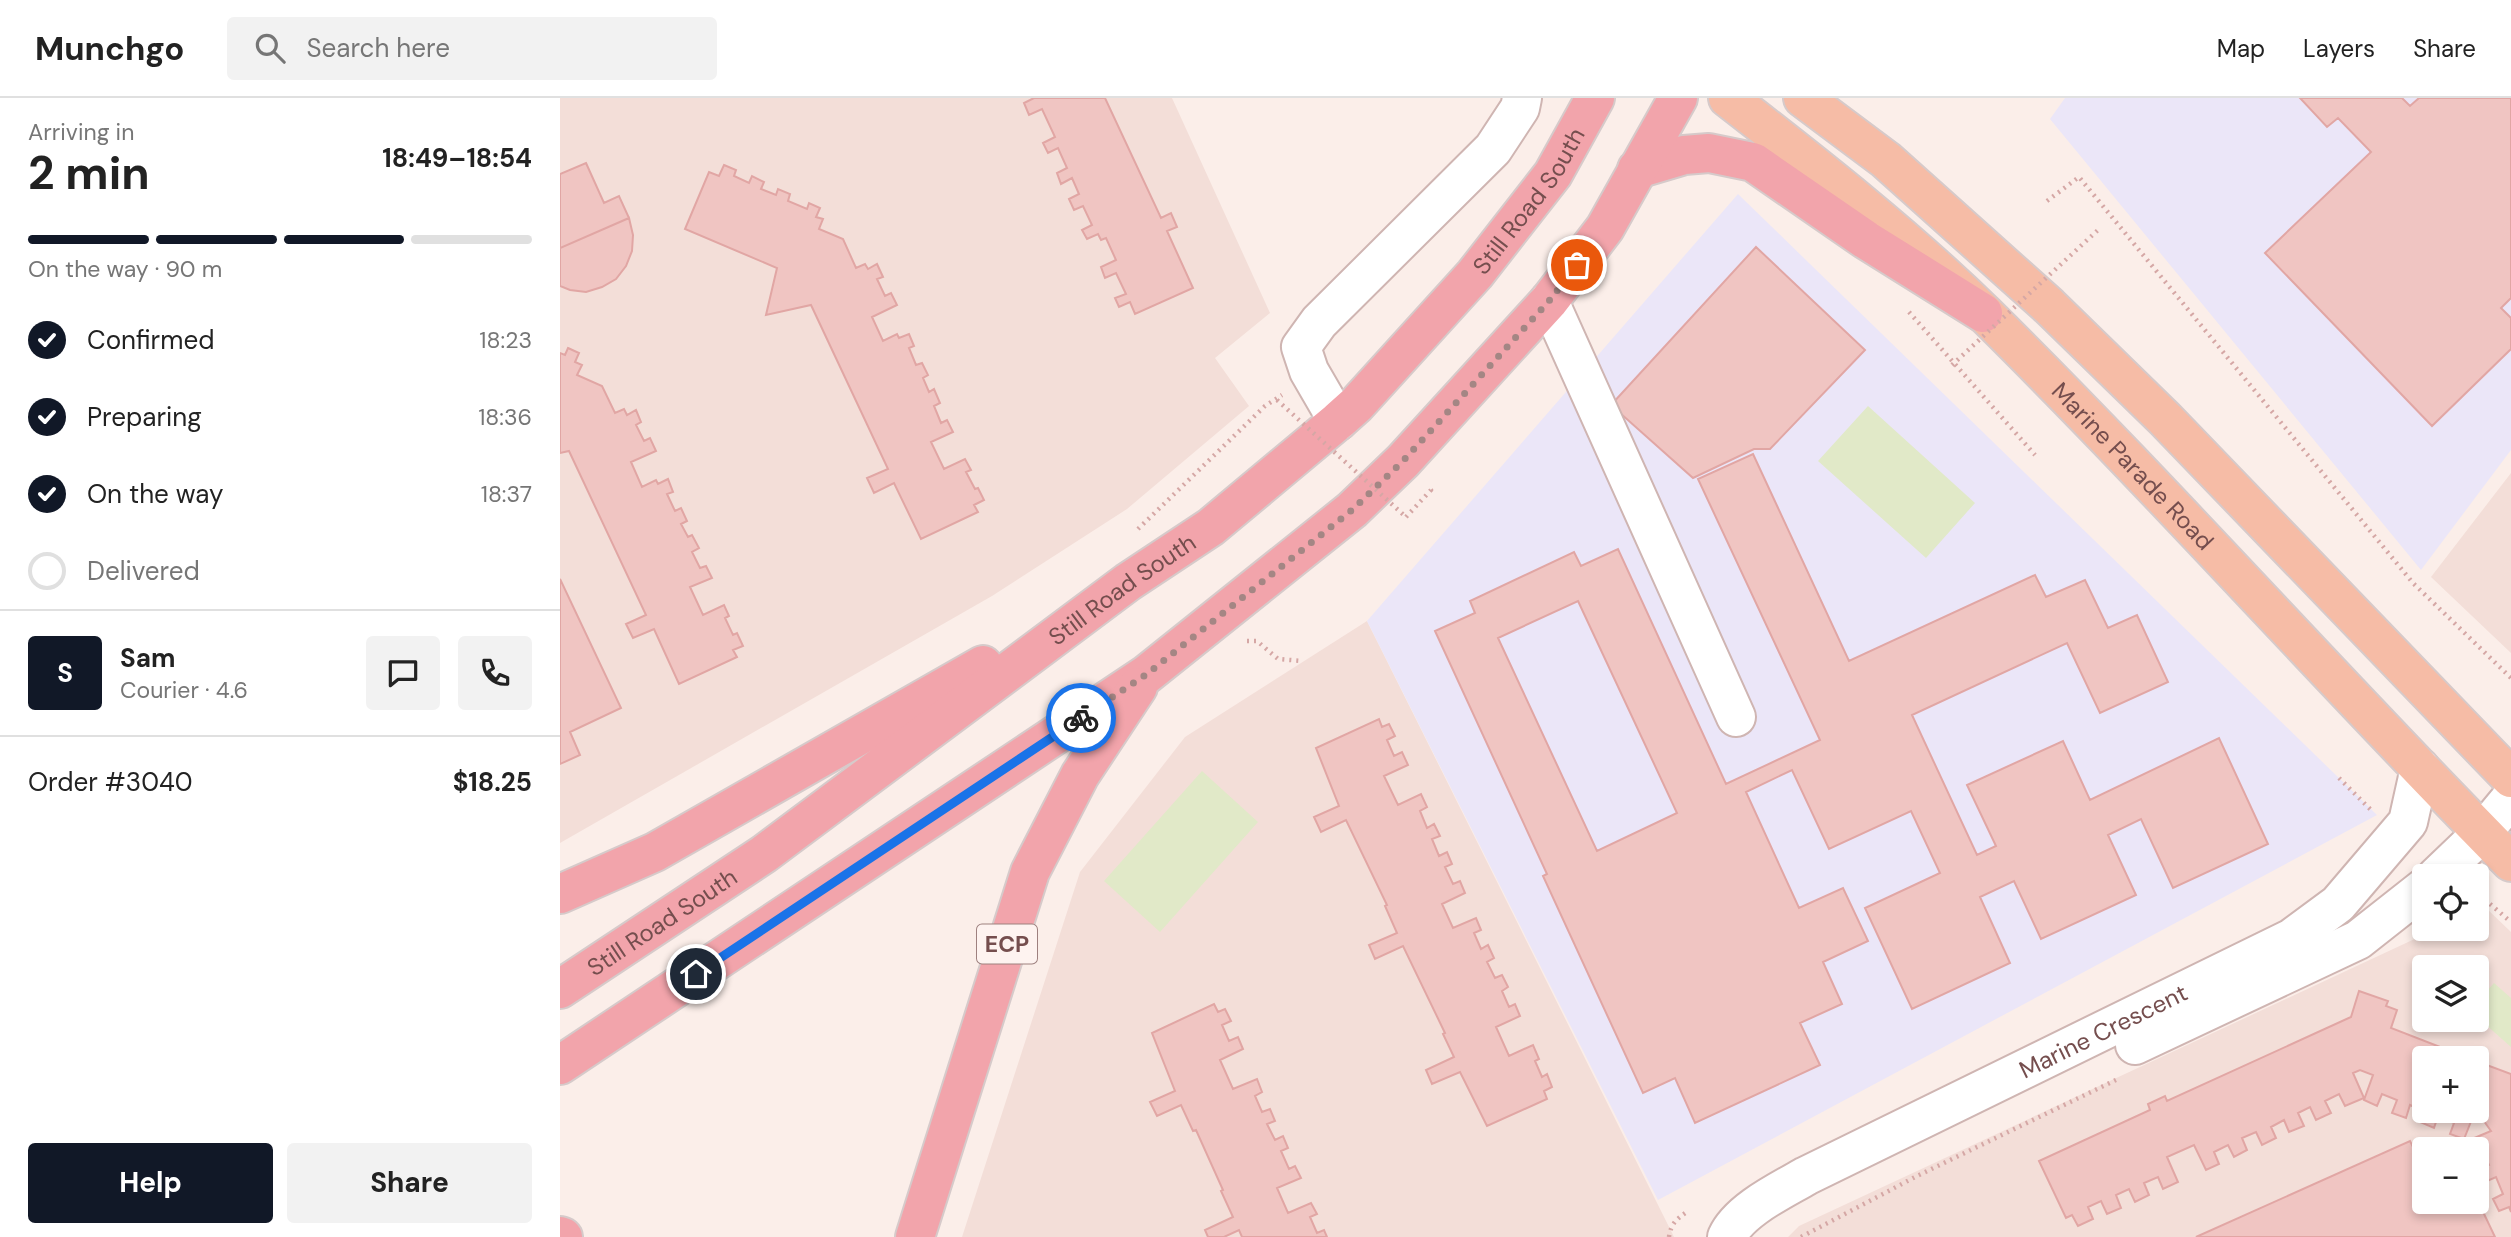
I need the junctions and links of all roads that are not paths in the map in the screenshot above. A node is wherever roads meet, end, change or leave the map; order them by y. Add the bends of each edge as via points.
1 (1522, 98) edge
2 (1565, 98) edge
3 (1595, 98) edge
4 (1678, 98) edge
5 (1728, 98) edge
6 (1803, 98) edge
7 (1637, 169) junction
8 (1553, 174) junction
9 (1549, 301) junction
10 (1983, 313) junction
11 (1338, 421) junction
12 (1128, 582) junction
13 (1147, 674) junction
14 (1736, 717) dead end
15 (2420, 768) junction
16 (2511, 778) edge
17 (2511, 798) edge
18 (2482, 833) junction
19 (2511, 862) edge
20 (2450, 864) edge
21 (560, 894) edge
22 (2412, 897) edge
23 (560, 989) edge
24 (560, 1065) edge
25 (915, 1237) edge
26 (1727, 1237) edge
27 (1756, 1237) edge

1 - 11 street via 1493,149 1319,322 1301,347 1309,371
2 - 8 highway
3 - 8 highway, Still Road South
4 - 7 highway
5 - 10 main road, Marine Parade Road via 1862,203
6 - 16 main road via 1886,160 2049,306 2165,419
7 - 9 highway via 1605,228
7 - 10 highway via 1709,153 1753,163
8 - 11 highway, Still Road South via 1475,274
9 - 13 highway via 1403,461 1352,510
9 - 14 street
10 - 15 main road, Marine Parade Road via 2168,500
11 - 12 highway, Still Road South via 1211,527
12 - 21 highway via 655,852
12 - 23 highway, Still Road South via 764,854
13 - 24 highway
13 - 25 highway, ECP via 1080,775 1030,872
15 - 18 main road, Marine Parade Road
15 - 26 street, Marine Crescent via 2408,822 2338,904 2292,938 1806,1176 1758,1203
17 - 18 street
18 - 19 main road, Marine Parade Road
18 - 20 street
22 - 27 street, Marine Crescent via 2358,940 1906,1151 1772,1222

